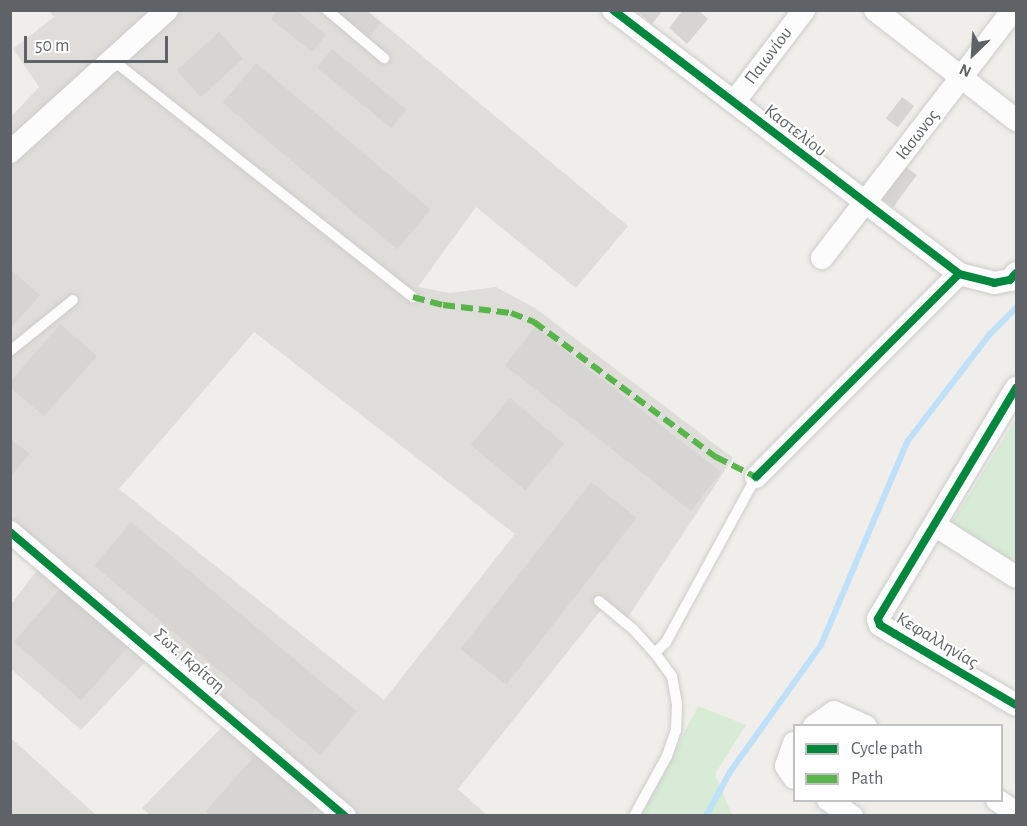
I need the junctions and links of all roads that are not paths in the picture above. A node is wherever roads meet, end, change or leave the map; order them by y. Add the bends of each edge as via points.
1 (166, 10) edge
2 (327, 10) edge
3 (614, 10) edge
4 (804, 10) edge
5 (875, 10) edge
6 (1013, 10) edge
7 (110, 58) junction
8 (384, 58) dead end
9 (963, 78) junction
10 (734, 102) junction
11 (1017, 120) edge
12 (10, 153) edge
13 (864, 204) junction
14 (822, 258) dead end
15 (1017, 273) edge
16 (959, 274) junction
17 (413, 297) dead end
18 (73, 300) dead end
19 (10, 351) edge
20 (1017, 388) edge
21 (756, 477) joint
22 (936, 526) junction
23 (10, 532) edge
24 (1017, 576) edge
25 (599, 602) dead end
26 (655, 653) junction
27 (1017, 705) edge
28 (858, 721) edge
29 (817, 724) edge
30 (793, 748) edge
31 (793, 775) edge
32 (830, 802) edge
33 (999, 802) edge
34 (334, 813) edge
35 (1017, 813) edge
36 (634, 816) edge
37 (852, 816) edge

1 - 7 street
2 - 8 lane
3 - 10 street, Καστελίου
4 - 10 street, Παιωνίου
5 - 9 street
6 - 9 street, Ιάσωνος
7 - 12 street
7 - 17 lane
9 - 11 street
9 - 13 street, Ιάσωνος
10 - 13 street, Καστελίου
13 - 14 street, Ιάσωνος
13 - 16 street, Καστελίου
15 - 16 street via 1010,280 994,282
16 - 21 street
18 - 19 lane
20 - 22 street
21 - 26 lane via 666,642
22 - 24 street
22 - 27 street, Κεφαλληνίας via 879,612 880,625
23 - 34 street, Σωτ. Γκρίτση
25 - 26 lane
26 - 36 lane via 672,676 676,730 667,756
28 - 29 street via 834,712
30 - 31 street via 786,766
32 - 37 street
33 - 35 street

